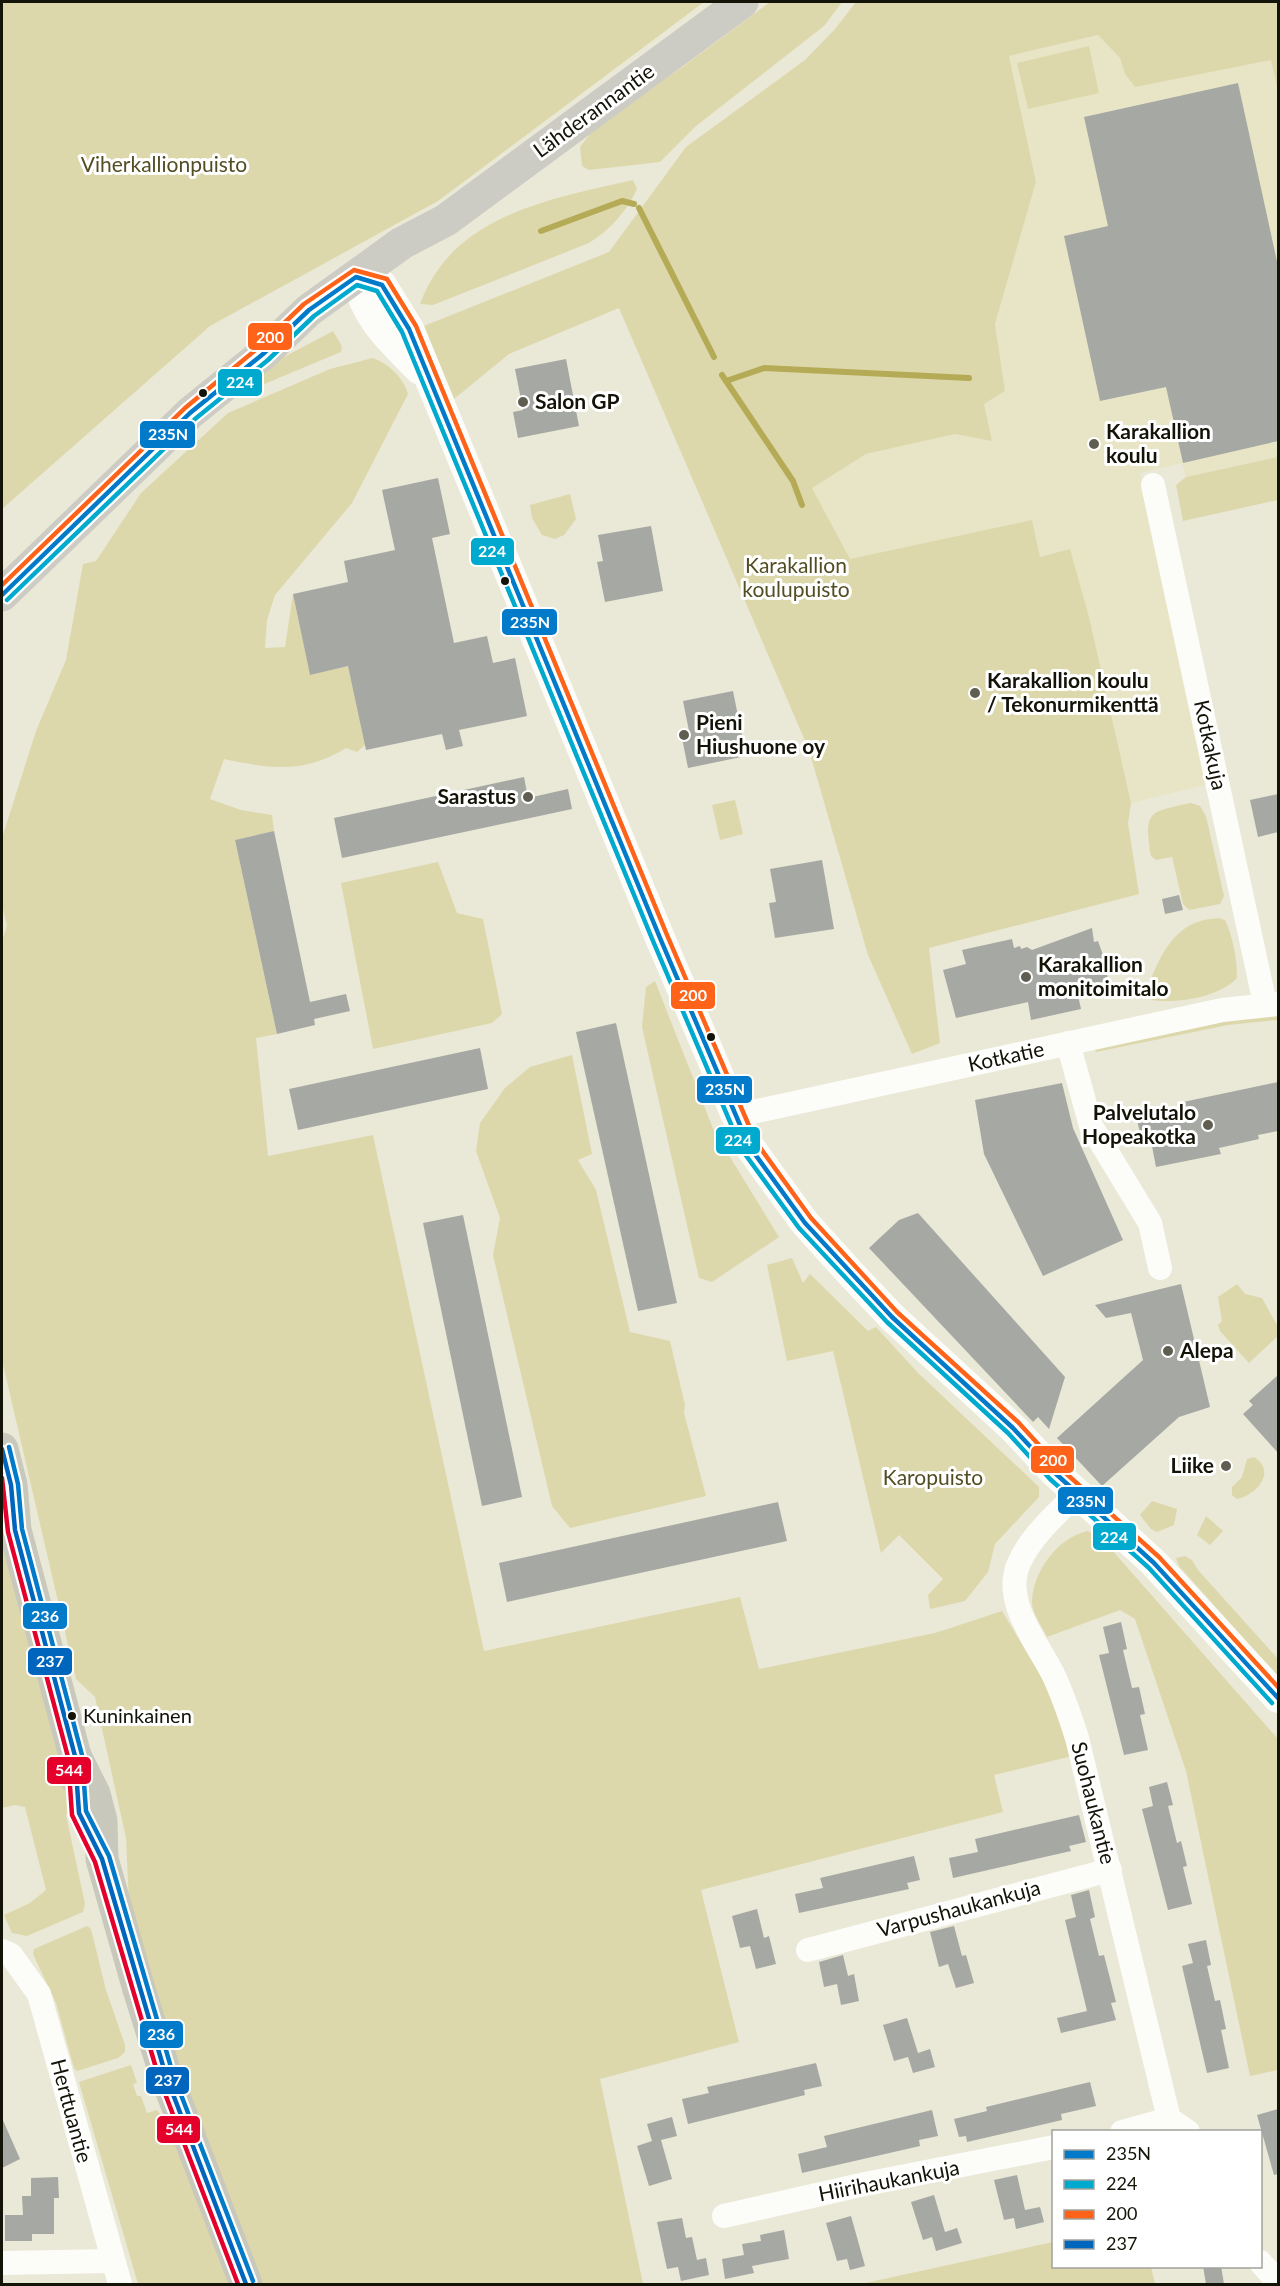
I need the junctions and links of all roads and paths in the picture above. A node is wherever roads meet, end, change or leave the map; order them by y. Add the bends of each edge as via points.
1 (742, 2) edge
2 (366, 287) junction
3 (1153, 485) dead end
4 (2, 595) edge
5 (1272, 1004) edge
6 (1068, 1043) junction
7 (734, 1116) junction
8 (1160, 1268) dead end
9 (2, 1449) edge
10 (1078, 1493) junction
11 (8, 1517) edge
12 (1278, 1698) edge
13 (1110, 1870) junction
14 (808, 1950) dead end
15 (2, 1951) edge
16 (1179, 2125) edge
17 (1138, 2130) edge
18 (1052, 2147) edge
19 (724, 2216) dead end
20 (112, 2261) junction
21 (2, 2263) edge
22 (1262, 2264) edge
23 (1278, 2282) edge
24 (120, 2284) edge
25 (246, 2284) edge

1 - 2 main road, Lähderannantie via 447,220 420,254
2 - 4 main road, Lähderannantie via 319,329 262,354 190,413
2 - 7 street via 409,329
3 - 5 street, Kotkakuja
5 - 6 street, Kotkatie via 1222,1010
6 - 7 street, Kotkatie
6 - 8 street via 1091,1126 1150,1223
7 - 10 street via 748,1146 833,1254 892,1317
9 - 11 main road via 11,1485
10 - 12 street via 1154,1563
10 - 13 street, Suohaukantie via 1030,1545 1018,1564 1014,1587 1027,1628 1067,1703
11 - 25 main road via 75,1756 79,1814 102,1859 166,2076
13 - 14 street, Varpushaukankuja
13 - 16 street, Suohaukantie
15 - 20 street, Herttuantie via 12,1955 39,1994
16 - 17 street
18 - 19 street, Hiirihaukankuja
20 - 21 street
20 - 24 street, Herttuantie
22 - 23 street

